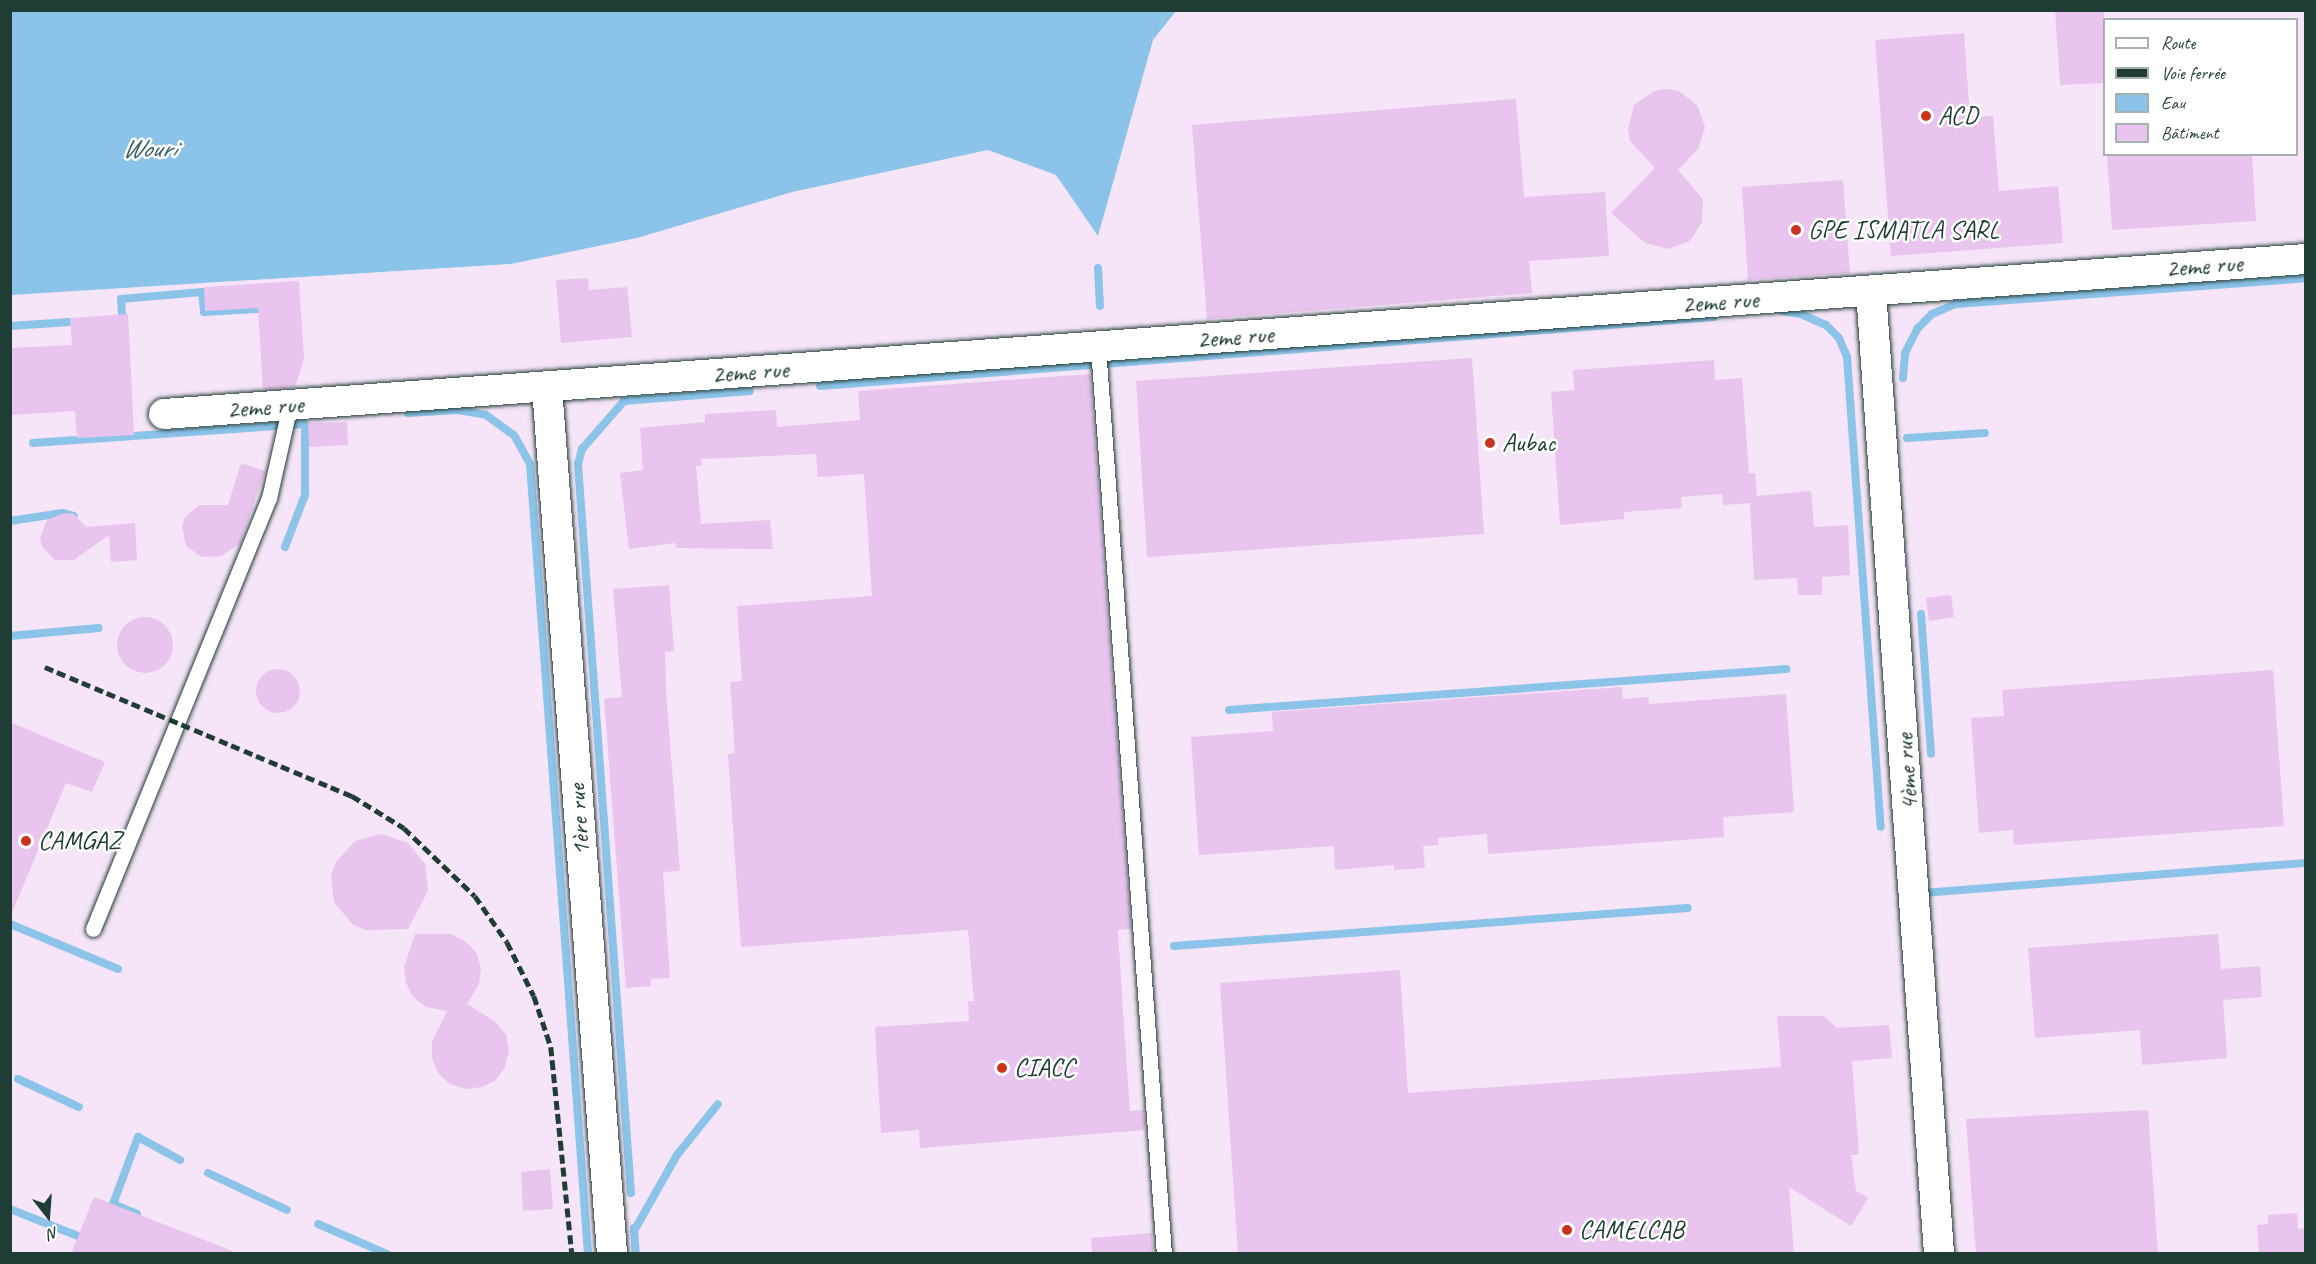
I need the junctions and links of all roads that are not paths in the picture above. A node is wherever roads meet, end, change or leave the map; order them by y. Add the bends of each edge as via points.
1 (2306, 259) edge
2 (1871, 291) junction
3 (1098, 346) junction
4 (547, 387) junction
5 (290, 405) junction
6 (164, 414) dead end
7 (93, 929) dead end
8 (612, 1254) edge
9 (1164, 1254) edge
10 (1939, 1254) edge

1 - 2 street, 2eme rue
2 - 3 street, 2eme rue
2 - 10 street, 4ème rue
3 - 4 street, 2eme rue
3 - 9 lane
4 - 5 street, 2eme rue
4 - 8 street, 1ère rue
5 - 6 street, 2eme rue
5 - 7 lane via 269,498

